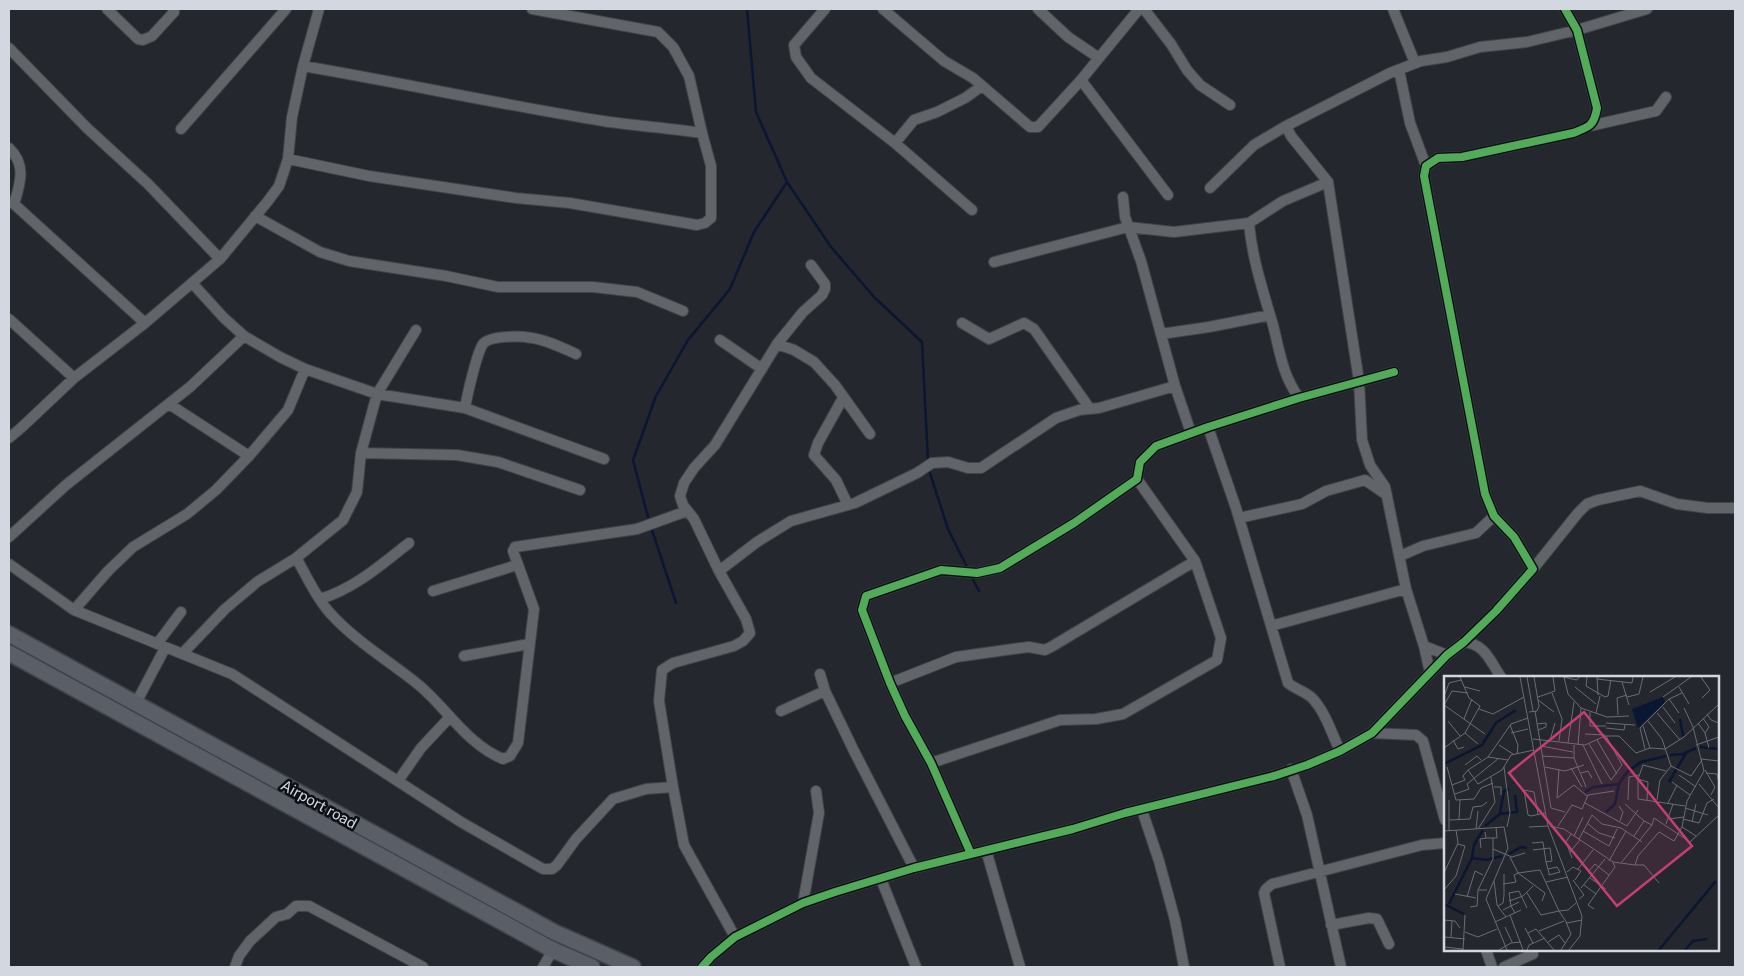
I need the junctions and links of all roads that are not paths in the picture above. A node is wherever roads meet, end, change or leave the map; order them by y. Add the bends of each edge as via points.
1 (108, 9) edge
2 (174, 9) edge
3 (286, 9) edge
4 (319, 9) edge
5 (532, 9) edge
6 (825, 9) edge
7 (883, 9) edge
8 (1038, 9) edge
9 (1140, 9) edge
10 (1144, 9) edge
11 (1393, 9) edge
12 (1565, 9) edge
13 (1647, 9) edge
14 (1577, 30) junction
15 (9, 48) edge
16 (1098, 58) junction
17 (1415, 63) junction
18 (303, 66) junction
19 (1399, 70) junction
20 (1081, 80) junction
21 (982, 86) junction
22 (1666, 97) dead end
23 (1230, 105) dead end
24 (1286, 126) junction
25 (1590, 126) junction
26 (181, 129) dead end
27 (702, 133) junction
28 (895, 143) junction
29 (9, 148) edge
30 (288, 159) junction
31 (1426, 166) junction
32 (1328, 182) junction
33 (1210, 188) dead end
34 (1168, 195) dead end
35 (1122, 197) dead end
36 (972, 210) dead end
37 (255, 216) junction
38 (1249, 223) junction
39 (1128, 227) junction
40 (220, 259) junction
41 (994, 262) dead end
42 (811, 265) dead end
43 (192, 284) junction
44 (683, 311) dead end
45 (1270, 315) junction
46 (9, 319) edge
47 (145, 323) junction
48 (962, 323) dead end
49 (416, 330) dead end
50 (1161, 334) junction
51 (244, 336) junction
52 (720, 340) dead end
53 (778, 344) junction
54 (576, 354) dead end
55 (305, 369) junction
56 (762, 369) junction
57 (1394, 372) dead end
58 (74, 378) junction
59 (1359, 381) junction
60 (1175, 386) junction
61 (377, 394) junction
62 (843, 398) junction
63 (1299, 398) junction
64 (169, 404) junction
65 (465, 408) junction
66 (1090, 409) junction
67 (1208, 427) junction
68 (870, 434) dead end
69 (1191, 434) junction
70 (9, 438) edge
71 (361, 454) junction
72 (249, 456) junction
73 (604, 459) dead end
74 (1137, 479) junction
75 (580, 490) dead end
76 (1387, 495) junction
77 (848, 505) junction
78 (1735, 508) edge
79 (687, 511) junction
80 (1494, 516) junction
81 (1239, 518) junction
82 (9, 537) edge
83 (409, 543) dead end
84 (1400, 556) junction
85 (296, 558) junction
86 (1194, 561) junction
87 (9, 564) edge
88 (517, 565) junction
89 (1533, 569) junction
90 (719, 571) junction
91 (1406, 589) junction
92 (433, 591) dead end
93 (320, 599) junction
94 (74, 610) junction
95 (181, 612) dead end
96 (1271, 626) junction
97 (9, 634) edge
98 (1464, 642) junction
99 (529, 644) junction
100 (161, 646) junction
101 (1424, 646) junction
102 (9, 653) edge
103 (183, 653) junction
104 (1447, 655) junction
105 (464, 656) dead end
106 (1430, 673) junction
107 (820, 674) dead end
108 (1500, 676) edge
109 (890, 683) junction
110 (825, 691) junction
111 (136, 703) junction
112 (780, 711) dead end
113 (450, 717) junction
114 (1372, 732) junction
115 (1340, 751) junction
116 (931, 763) junction
117 (1291, 769) junction
118 (398, 781) junction
119 (672, 787) junction
120 (816, 791) dead end
121 (315, 802) junction
122 (1142, 810) junction
123 (308, 816) junction
124 (1444, 816) edge
125 (1444, 843) edge
126 (986, 850) junction
127 (971, 854) junction
128 (914, 868) junction
129 (1321, 872) junction
130 (881, 879) junction
131 (803, 903) junction
132 (1331, 925) junction
133 (735, 937) junction
134 (1389, 944) dead end
135 (553, 950) junction
136 (1486, 951) edge
137 (1533, 954) dead end
138 (235, 967) edge
139 (423, 967) edge
140 (542, 967) edge
141 (592, 967) edge
142 (633, 967) edge
143 (702, 967) edge
144 (916, 967) edge
145 (1020, 967) edge
146 (1184, 967) edge
147 (1280, 967) edge
148 (1341, 967) edge
149 (1492, 967) edge
150 (1504, 967) edge

1 - 2 street via 138,39 143,40 152,36
3 - 26 street
4 - 18 street
5 - 27 street via 658,32 672,47 689,76
6 - 28 street via 794,45 796,57 811,78
7 - 21 street via 944,61
8 - 16 street via 1068,37
9 - 16 street
10 - 23 street via 1200,86
11 - 17 street
12 - 14 street
13 - 14 street
14 - 17 street via 1527,42 1480,47
14 - 25 street via 1597,108 1596,119
15 - 40 street
16 - 20 street
17 - 19 street
18 - 27 street via 605,121
18 - 30 street via 292,117
19 - 24 street
19 - 31 street via 1410,123
20 - 21 street via 1038,128 1030,126
20 - 34 street
21 - 28 street via 938,112 914,120
22 - 25 street via 1656,110
24 - 32 street
24 - 33 street via 1254,146
25 - 31 street via 1573,133 1481,153 1438,158
27 - 30 street via 711,166 711,218 697,225 570,203 369,176
28 - 36 street
29 - 47 street via 16,154 22,179 14,204
30 - 37 street via 279,186
31 - 80 street via 1424,176 1481,475
32 - 38 street via 1283,202
32 - 59 street
35 - 39 street
37 - 40 street
37 - 44 street via 320,252 349,262 498,287 593,287 637,292
38 - 39 street via 1174,232
38 - 45 street via 1253,253
39 - 41 street
39 - 50 street
40 - 43 street
42 - 53 street via 825,284 825,289
43 - 47 street
43 - 51 street
45 - 50 street
45 - 63 street via 1283,368
46 - 58 street
47 - 58 street
48 - 66 street via 989,339 1024,323 1034,329
49 - 61 street
50 - 60 street
51 - 55 street
51 - 64 street
52 - 56 street
53 - 56 street
53 - 62 street via 814,362
54 - 65 street via 532,337 491,339 482,346
55 - 61 street
55 - 72 street via 288,410
56 - 79 street via 715,445 684,483 680,496
57 - 59 street
58 - 70 street
59 - 63 street
59 - 76 street via 1362,440 1370,465
60 - 66 street
60 - 69 street
61 - 65 street
61 - 71 street
62 - 68 street
62 - 77 street via 814,455 836,480
63 - 67 street
64 - 72 street
64 - 82 street via 66,485
65 - 73 street
66 - 77 street via 1056,418 981,468 948,462 932,463
67 - 69 street
67 - 81 street
69 - 74 street via 1156,446 1140,462
71 - 75 street via 457,455 482,459
71 - 85 street via 356,492 343,520
72 - 94 street via 187,514 133,547
74 - 86 street
74 - 109 street via 1074,523 1000,568 977,573 941,570 866,596 862,610
76 - 81 street via 1365,480 1326,491 1302,504
76 - 84 street
77 - 90 street via 791,521
78 - 89 street via 1677,504 1640,491 1598,500 1587,504 1578,513
79 - 88 street via 637,529 514,547
79 - 90 street
80 - 84 street via 1476,533 1423,546
80 - 89 street via 1514,537
81 - 96 street
83 - 93 street via 370,574
84 - 91 street
85 - 93 street
85 - 103 street via 257,582 225,609
86 - 109 street via 1045,650 1013,648 956,657
86 - 116 street via 1221,638 1217,660 1123,714 1060,720
87 - 94 street
88 - 92 street
88 - 99 street via 534,609
89 - 98 street
90 - 119 street via 746,619 750,633 734,646 673,663 662,670 659,701
91 - 96 street
91 - 101 street
93 - 113 street via 348,630 420,686
94 - 100 street
95 - 100 street
96 - 115 street via 1288,684 1318,704
97 - 111 main road, Airport road
98 - 104 street
98 - 108 street via 1481,647
99 - 105 street
99 - 113 street via 518,743 510,756 503,758 490,753
100 - 103 street
100 - 111 street
101 - 104 street
101 - 106 street
102 - 123 main road, Airport road
103 - 118 street via 232,674
104 - 106 street
106 - 114 street
107 - 110 street
109 - 116 street
110 - 112 street
110 - 128 street
111 - 121 main road, Airport road
113 - 118 street via 421,748
114 - 115 street
114 - 124 street via 1416,734 1420,737
115 - 117 street
116 - 127 street
117 - 122 street
117 - 129 street
118 - 119 street via 476,831 548,870 557,865 613,799 646,789
119 - 133 street via 684,845
120 - 131 street via 819,813
121 - 123 main road
121 - 142 main road, Airport road via 554,932
122 - 126 street
122 - 146 street via 1159,860
123 - 135 main road, Airport road
125 - 129 street via 1422,845
126 - 127 street
126 - 145 street
127 - 128 street
128 - 130 street
129 - 132 street
129 - 147 street via 1272,884 1266,889 1264,894
130 - 131 street
130 - 144 street
131 - 133 street
132 - 134 street via 1377,919
132 - 148 street
133 - 143 street
135 - 140 street
135 - 141 main road, Airport road
136 - 149 street
137 - 150 street
138 - 139 street via 250,941 276,917 296,906 310,906

